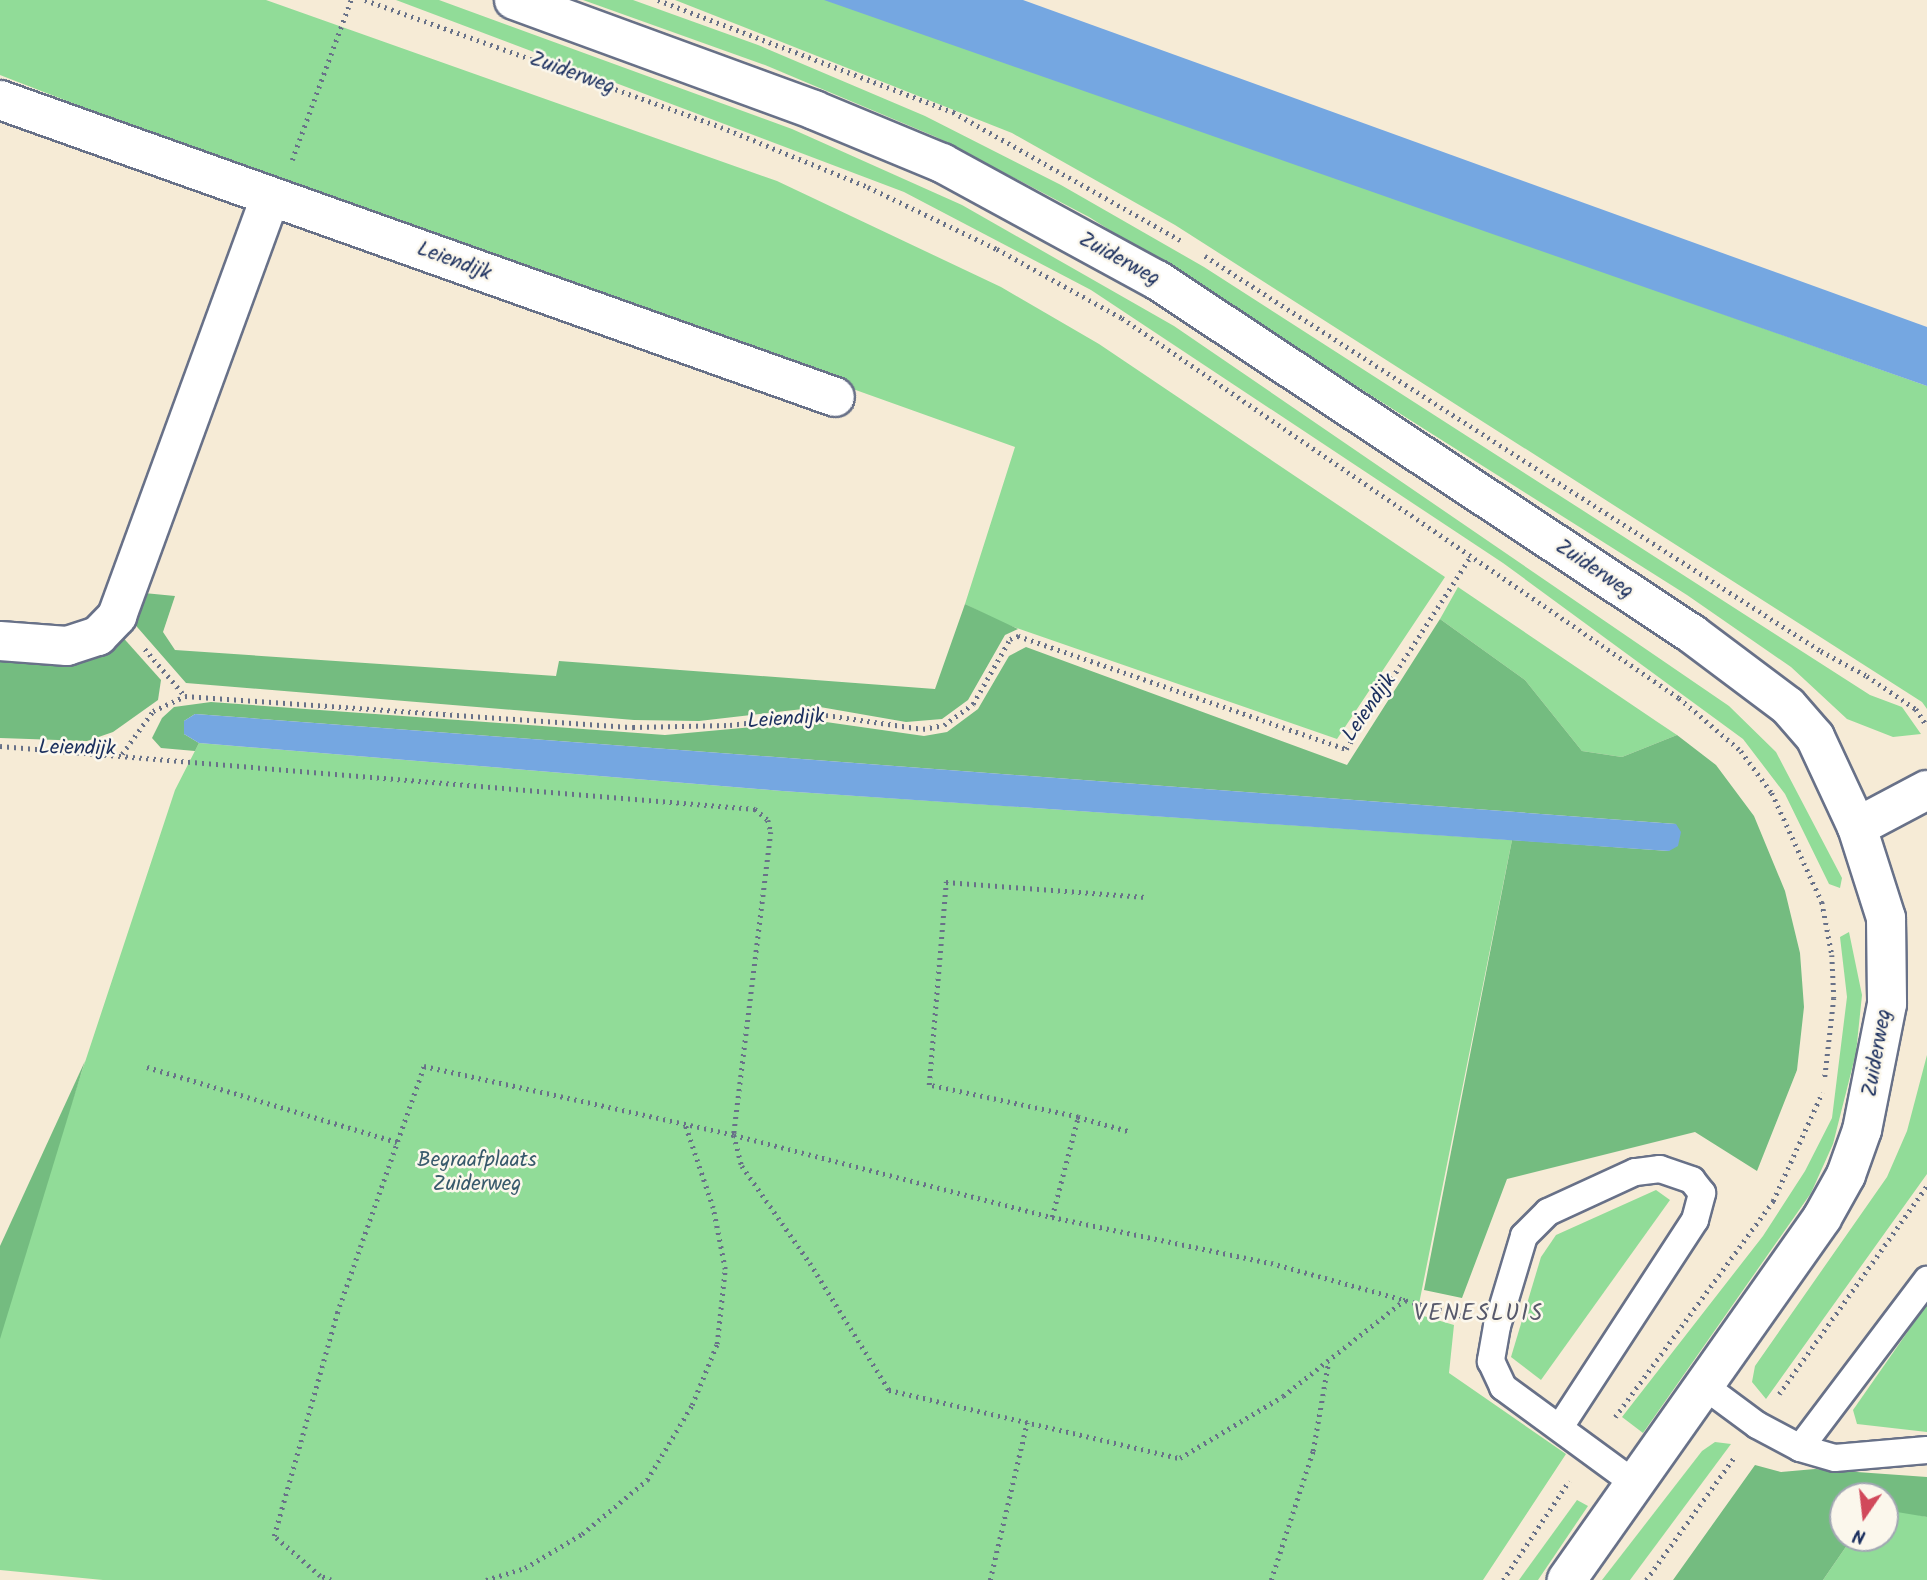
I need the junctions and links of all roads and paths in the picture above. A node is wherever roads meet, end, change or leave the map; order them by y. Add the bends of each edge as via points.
1 (351, 0) edge
2 (365, 0) edge
3 (514, 0) edge
4 (0, 100) edge
5 (270, 197) junction
6 (835, 397) dead end
7 (1470, 557) junction
8 (117, 616) junction
9 (0, 641) edge
10 (185, 696) junction
11 (0, 746) edge
12 (122, 754) junction
13 (1927, 790) edge
14 (1857, 827) junction
15 (1145, 897) dead end
16 (147, 1067) dead end
17 (1078, 1117) junction
18 (685, 1124) junction
19 (1128, 1131) dead end
20 (734, 1135) junction
21 (397, 1142) junction
22 (1927, 1186) edge
23 (1052, 1217) junction
24 (1927, 1280) edge
25 (1406, 1299) junction
26 (1497, 1326) junction
27 (1328, 1363) junction
28 (1707, 1388) junction
29 (1027, 1422) junction
30 (1757, 1425) junction
31 (1560, 1427) junction
32 (1800, 1448) junction
33 (1927, 1450) edge
34 (1590, 1451) junction
35 (1634, 1483) junction
36 (331, 1580) edge
37 (486, 1580) edge
38 (990, 1580) edge
39 (1271, 1580) edge
40 (1503, 1580) edge
41 (1567, 1580) edge
42 (1646, 1580) edge

1 - 5 path via 292,159
2 - 7 path, Zuiderweg via 721,127 868,187 997,250 1122,318
3 - 14 street, Zuiderweg via 814,110 942,163 1157,280 1692,634 1788,706 1815,737
4 - 5 street, Leiendijk
5 - 6 street, Leiendijk
5 - 8 street
7 - 10 path, Leiendijk via 1346,749 1018,636 1010,639 973,704 944,725 923,729 819,714 730,725 633,727
7 - 34 path, Zuiderweg via 1679,698 1741,751 1772,793 1799,844 1822,902 1832,955 1834,998 1822,1093 1773,1200
8 - 9 street via 98,636 76,644
8 - 10 path
10 - 12 path, Leiendijk via 153,711
11 - 12 path, Leiendijk
12 - 20 path via 755,809 768,820 771,832
13 - 14 street
14 - 28 street, Zuiderweg via 1886,918 1889,949 1883,1038 1862,1130 1835,1197
15 - 17 path via 946,882 929,1085
16 - 21 path
17 - 19 path
17 - 23 path
18 - 20 path
18 - 21 path via 424,1066
18 - 37 path via 713,1208 725,1269 717,1344 692,1405 647,1480 582,1534 526,1568
20 - 23 path
20 - 29 path via 742,1166 810,1263 888,1390
21 - 36 path via 337,1313 274,1536 320,1576
22 - 30 path
23 - 25 path via 1271,1263
24 - 32 lane
25 - 26 path
25 - 27 path
26 - 31 lane via 1493,1372 1503,1387
26 - 31 lane via 1524,1236 1548,1212 1635,1172 1660,1170 1681,1176 1692,1180 1702,1193 1695,1220
27 - 29 path via 1180,1458
27 - 39 path via 1313,1451
28 - 30 lane
28 - 35 street, Zuiderweg
29 - 38 path
30 - 32 lane
30 - 42 path
31 - 34 lane
32 - 33 lane via 1835,1458
34 - 35 lane
34 - 40 path, Zuiderweg
35 - 41 street, Zuiderweg

